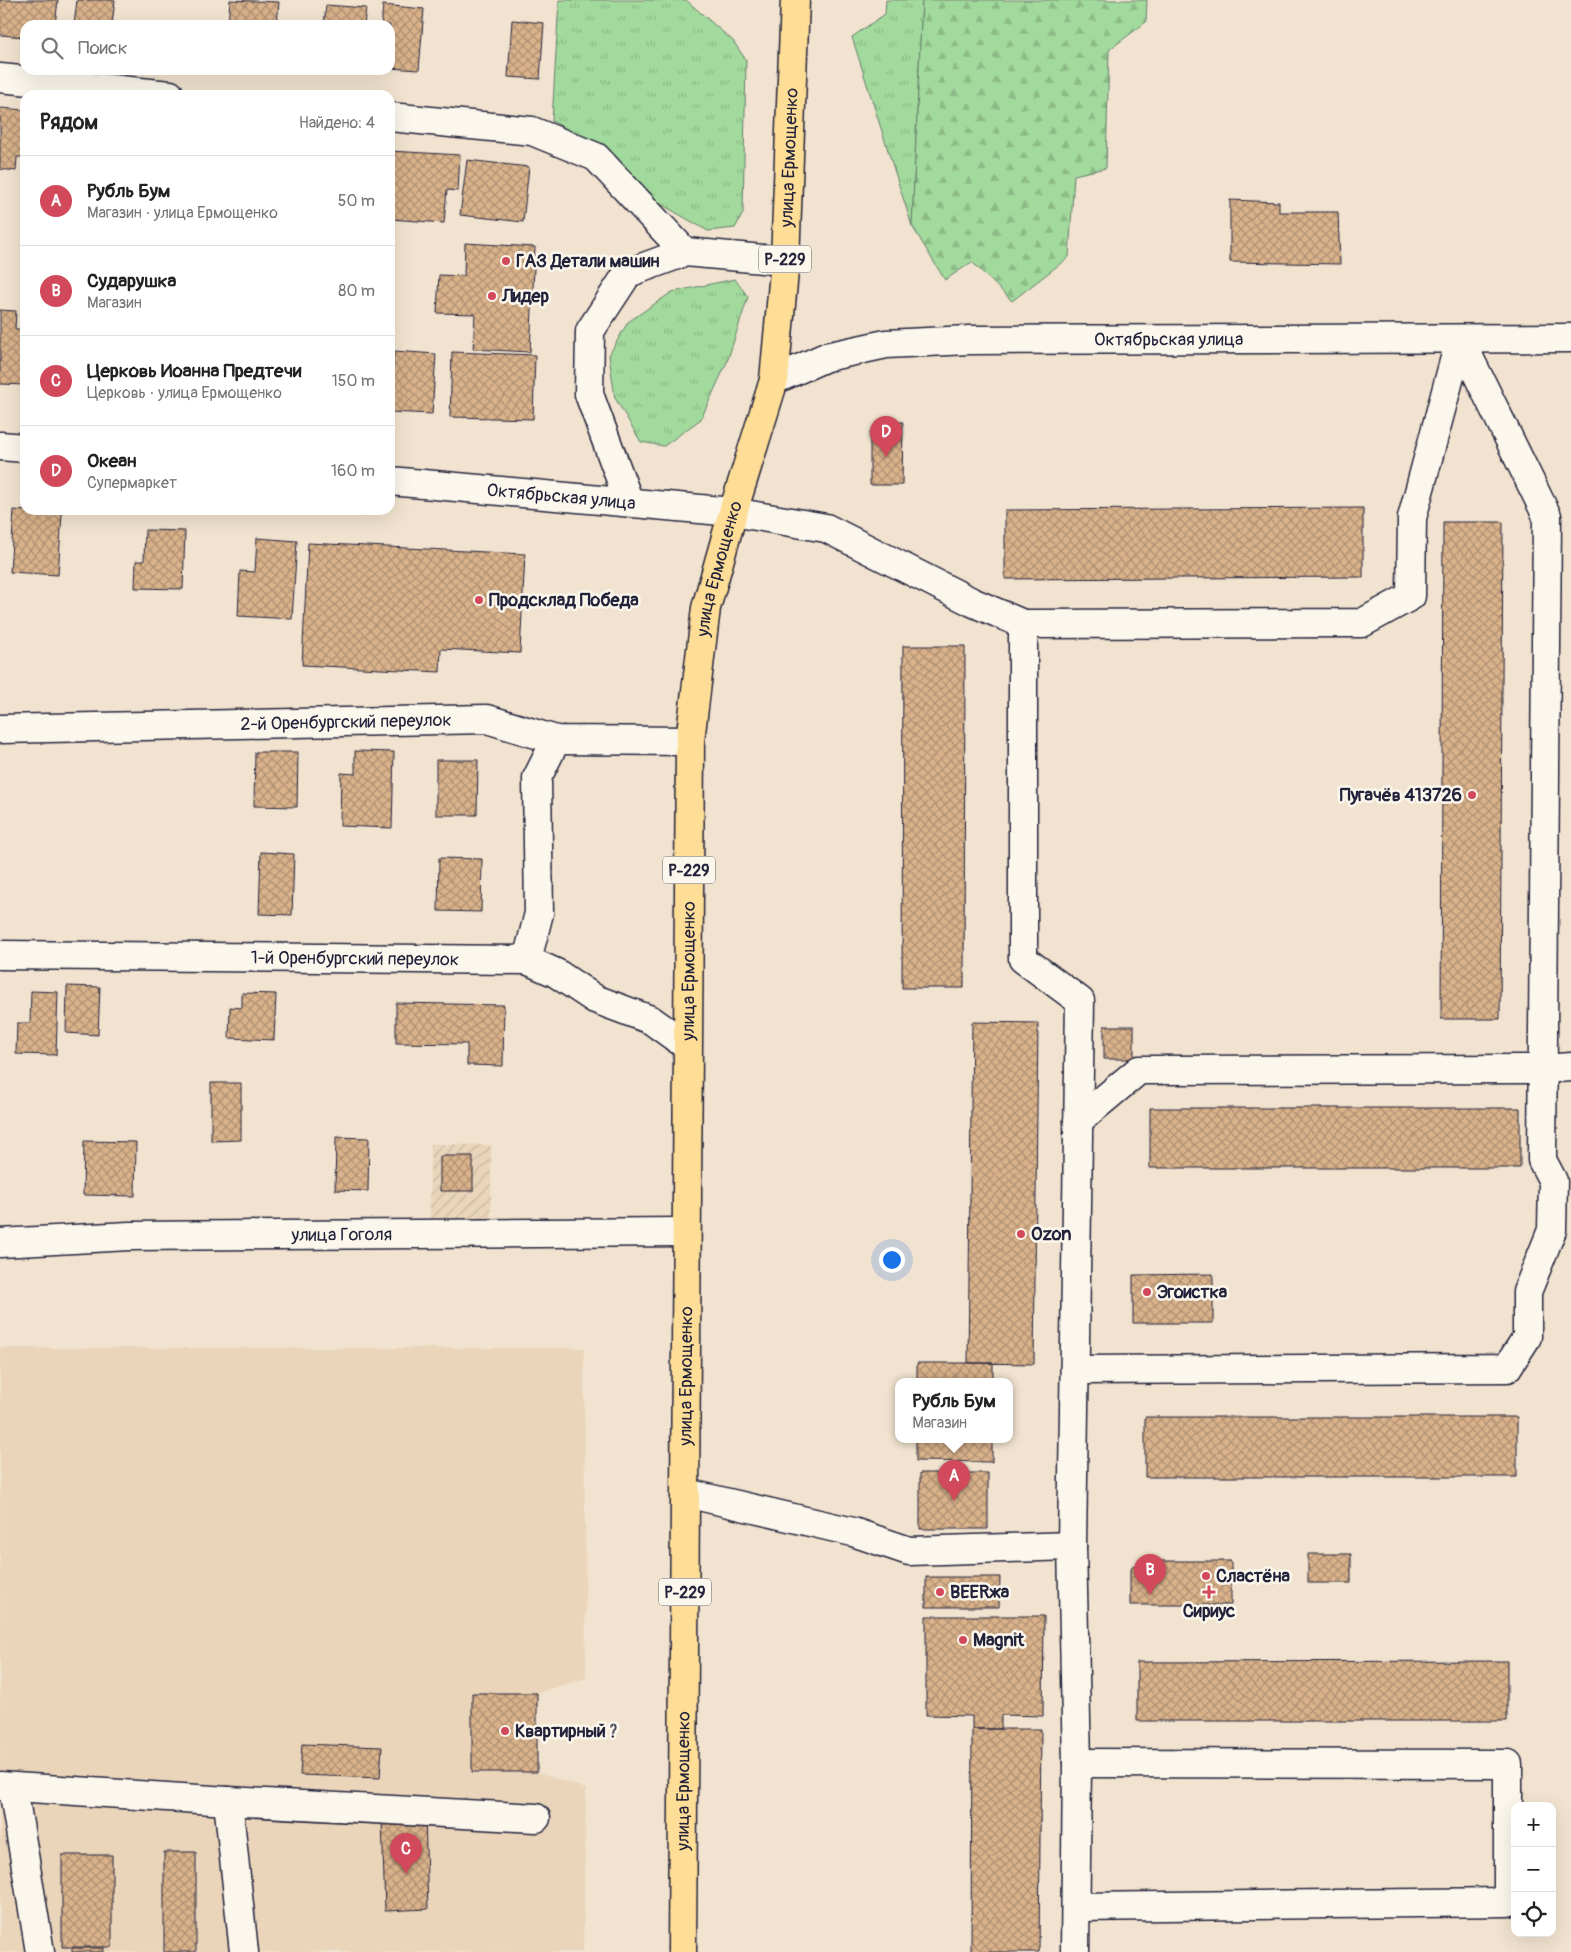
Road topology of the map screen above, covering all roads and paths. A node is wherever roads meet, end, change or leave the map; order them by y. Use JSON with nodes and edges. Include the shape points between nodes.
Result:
{"nodes":[{"id":1,"x":795,"y":0,"type":"edge"},
{"id":2,"x":0,"y":78,"type":"edge"},
{"id":3,"x":120,"y":90,"type":"edge"},
{"id":4,"x":395,"y":117,"type":"edge"},
{"id":5,"x":685,"y":252,"type":"junction"},
{"id":6,"x":784,"y":261,"type":"junction"},
{"id":7,"x":1571,"y":338,"type":"edge"},
{"id":8,"x":1460,"y":339,"type":"junction"},
{"id":9,"x":774,"y":380,"type":"junction"},
{"id":10,"x":0,"y":446,"type":"edge"},
{"id":11,"x":20,"y":448,"type":"edge"},
{"id":12,"x":395,"y":480,"type":"edge"},
{"id":13,"x":629,"y":502,"type":"junction"},
{"id":14,"x":733,"y":512,"type":"junction"},
{"id":15,"x":1023,"y":624,"type":"junction"},
{"id":16,"x":0,"y":729,"type":"edge"},
{"id":17,"x":556,"y":740,"type":"junction"},
{"id":18,"x":690,"y":740,"type":"junction"},
{"id":19,"x":0,"y":955,"type":"edge"},
{"id":20,"x":527,"y":960,"type":"junction"},
{"id":21,"x":688,"y":1046,"type":"junction"},
{"id":22,"x":1571,"y":1067,"type":"edge"},
{"id":23,"x":1542,"y":1069,"type":"junction"},
{"id":24,"x":1078,"y":1122,"type":"junction"},
{"id":25,"x":685,"y":1232,"type":"junction"},
{"id":26,"x":0,"y":1243,"type":"edge"},
{"id":27,"x":1076,"y":1370,"type":"junction"},
{"id":28,"x":686,"y":1493,"type":"junction"},
{"id":29,"x":1072,"y":1546,"type":"junction"},
{"id":30,"x":1077,"y":1763,"type":"junction"},
{"id":31,"x":6,"y":1787,"type":"edge"},
{"id":32,"x":228,"y":1801,"type":"junction"},
{"id":33,"x":536,"y":1818,"type":"dead end"},
{"id":34,"x":1076,"y":1907,"type":"junction"},
{"id":35,"x":40,"y":1952,"type":"edge"},
{"id":36,"x":244,"y":1952,"type":"edge"},
{"id":37,"x":682,"y":1952,"type":"edge"},
{"id":38,"x":1075,"y":1952,"type":"edge"}],
"edges":[{"from":1,"to":6,"type":"highway","name":"улица Ермощенко","number":"Р-229"},
{"from":2,"to":3,"type":"street"},
{"from":4,"to":5,"type":"street","via":[[532,131],[596,157]]},
{"from":5,"to":6,"type":"street"},
{"from":5,"to":13,"type":"street","via":[[628,273],[590,331],[589,394]]},
{"from":6,"to":9,"type":"highway","name":"улица Ермощенко","number":"Р-229"},
{"from":7,"to":8,"type":"street","name":"Октябрьская улица"},
{"from":8,"to":9,"type":"street","name":"Октябрьская улица","via":[[970,340],[886,344],[826,357]]},
{"from":8,"to":15,"type":"street","via":[[1412,518],[1411,596],[1362,623]]},
{"from":8,"to":23,"type":"street","via":[[1546,516]]},
{"from":9,"to":14,"type":"highway","name":"улица Ермощенко","number":"Р-229"},
{"from":10,"to":11,"type":"street"},
{"from":12,"to":13,"type":"street","name":"Октябрьская улица"},
{"from":13,"to":14,"type":"street","name":"Октябрьская улица"},
{"from":14,"to":15,"type":"street","name":"Октябрьская улица","via":[[826,528],[972,602]]},
{"from":14,"to":18,"type":"highway","name":"улица Ермощенко","number":"Р-229","via":[[706,608]]},
{"from":15,"to":24,"type":"street","via":[[1022,959],[1080,1001]]},
{"from":16,"to":17,"type":"street","name":"2-й Оренбургский переулок","via":[[487,719]]},
{"from":17,"to":18,"type":"street","name":"2-й Оренбургский переулок"},
{"from":17,"to":20,"type":"street","via":[[537,778],[539,913]]},
{"from":18,"to":21,"type":"highway","name":"улица Ермощенко","number":"Р-229"},
{"from":19,"to":20,"type":"street","name":"1-й Оренбургский переулок"},
{"from":20,"to":21,"type":"street","name":"1-й Оренбургский переулок","via":[[556,973],[595,999],[651,1020]]},
{"from":21,"to":25,"type":"highway","name":"улица Ермощенко","number":"Р-229"},
{"from":22,"to":23,"type":"street"},
{"from":23,"to":24,"type":"street","via":[[1139,1070]]},
{"from":23,"to":27,"type":"street","via":[[1542,1160],[1553,1181],[1552,1230],[1527,1292],[1527,1337],[1507,1368]]},
{"from":24,"to":27,"type":"street"},
{"from":25,"to":26,"type":"street","name":"улица Гоголя","via":[[129,1236]]},
{"from":25,"to":28,"type":"highway","name":"улица Ермощенко","number":"Р-229"},
{"from":27,"to":29,"type":"street"},
{"from":28,"to":29,"type":"street","via":[[853,1532],[909,1551]]},
{"from":28,"to":37,"type":"highway","name":"улица Ермощенко","number":"Р-229"},
{"from":29,"to":30,"type":"street"},
{"from":30,"to":34,"type":"street"},
{"from":30,"to":34,"type":"street","via":[[1508,1764],[1508,1902]]},
{"from":31,"to":32,"type":"street"},
{"from":31,"to":35,"type":"street"},
{"from":32,"to":33,"type":"street"},
{"from":32,"to":36,"type":"street"},
{"from":34,"to":38,"type":"street"}]}
